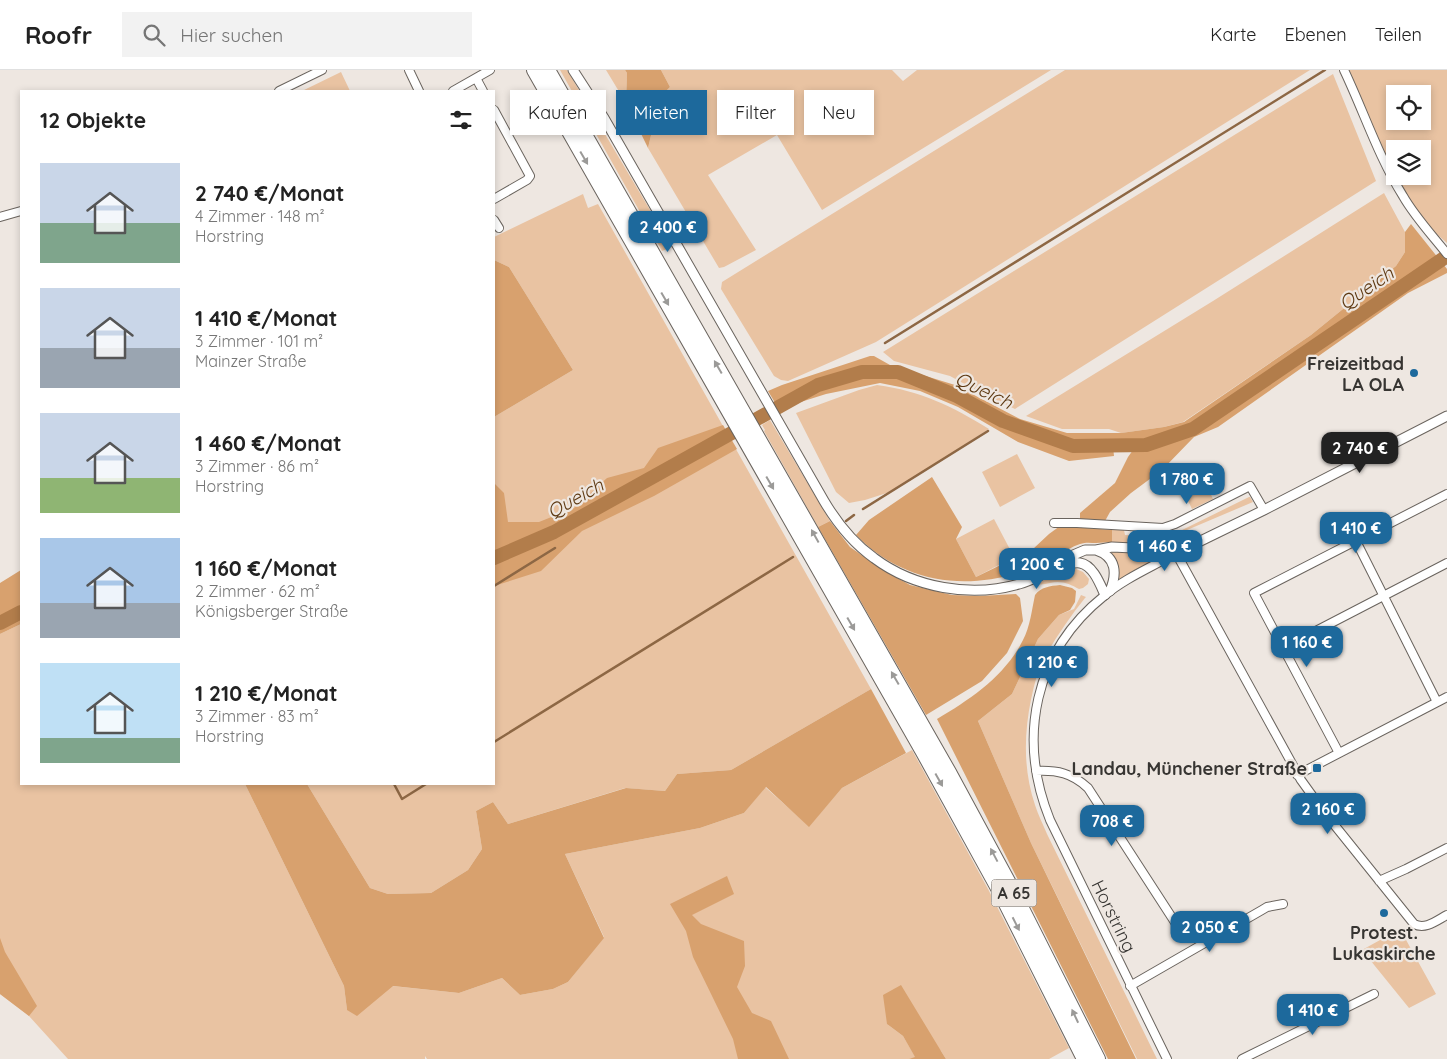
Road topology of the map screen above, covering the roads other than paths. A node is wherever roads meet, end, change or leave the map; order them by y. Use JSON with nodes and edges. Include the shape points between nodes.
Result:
{"nodes":[{"id":1,"x":322,"y":70,"type":"edge"},
{"id":2,"x":409,"y":70,"type":"edge"},
{"id":3,"x":490,"y":70,"type":"edge"},
{"id":4,"x":534,"y":70,"type":"edge"},
{"id":5,"x":548,"y":70,"type":"edge"},
{"id":6,"x":573,"y":70,"type":"edge"},
{"id":7,"x":1344,"y":70,"type":"edge"},
{"id":8,"x":476,"y":78,"type":"junction"},
{"id":9,"x":281,"y":90,"type":"edge"},
{"id":10,"x":419,"y":90,"type":"edge"},
{"id":11,"x":455,"y":90,"type":"edge"},
{"id":12,"x":482,"y":90,"type":"edge"},
{"id":13,"x":495,"y":112,"type":"edge"},
{"id":14,"x":495,"y":198,"type":"edge"},
{"id":15,"x":20,"y":210,"type":"edge"},
{"id":16,"x":0,"y":217,"type":"edge"},
{"id":17,"x":495,"y":222,"type":"edge"},
{"id":18,"x":499,"y":228,"type":"dead end"},
{"id":19,"x":1447,"y":254,"type":"edge"},
{"id":20,"x":737,"y":412,"type":"junction"},
{"id":21,"x":1447,"y":416,"type":"edge"},
{"id":22,"x":751,"y":438,"type":"junction"},
{"id":23,"x":1447,"y":494,"type":"edge"},
{"id":24,"x":1264,"y":510,"type":"junction"},
{"id":25,"x":1054,"y":523,"type":"dead end"},
{"id":26,"x":1356,"y":541,"type":"junction"},
{"id":27,"x":1096,"y":550,"type":"junction"},
{"id":28,"x":1176,"y":553,"type":"junction"},
{"id":29,"x":1447,"y":563,"type":"edge"},
{"id":30,"x":1050,"y":572,"type":"junction"},
{"id":31,"x":1108,"y":593,"type":"junction"},
{"id":32,"x":1383,"y":596,"type":"junction"},
{"id":33,"x":1283,"y":648,"type":"junction"},
{"id":34,"x":1447,"y":697,"type":"edge"},
{"id":35,"x":1437,"y":702,"type":"junction"},
{"id":36,"x":1339,"y":753,"type":"junction"},
{"id":37,"x":1036,"y":771,"type":"junction"},
{"id":38,"x":1297,"y":775,"type":"junction"},
{"id":39,"x":1447,"y":848,"type":"edge"},
{"id":40,"x":1379,"y":881,"type":"junction"},
{"id":41,"x":1283,"y":904,"type":"dead end"},
{"id":42,"x":1447,"y":915,"type":"edge"},
{"id":43,"x":1180,"y":930,"type":"dead end"},
{"id":44,"x":1130,"y":986,"type":"junction"},
{"id":45,"x":1374,"y":994,"type":"dead end"},
{"id":46,"x":1084,"y":1059,"type":"edge"},
{"id":47,"x":1098,"y":1059,"type":"edge"},
{"id":48,"x":1167,"y":1059,"type":"edge"},
{"id":49,"x":1242,"y":1059,"type":"edge"}],
"edges":[{"from":1,"to":9,"type":"street"},
{"from":2,"to":10,"type":"street"},
{"from":3,"to":8,"type":"street"},
{"from":4,"to":20,"type":"highway","number":"A 65","one_way":true},
{"from":20,"to":5,"type":"highway","number":"A 65","one_way":true},
{"from":6,"to":30,"type":"street","via":[[611,130],[829,509],[852,538],[873,557],[900,573],[925,583],[956,589],[994,589],[1026,582]]},
{"from":7,"to":19,"type":"street","via":[[1394,182]]},
{"from":8,"to":11,"type":"street"},
{"from":8,"to":12,"type":"street"},
{"from":13,"to":14,"type":"street","via":[[530,176]]},
{"from":15,"to":16,"type":"street"},
{"from":17,"to":18,"type":"street"},
{"from":20,"to":22,"type":"highway","number":"A 65"},
{"from":21,"to":24,"type":"street","name":"Horstring"},
{"from":22,"to":46,"type":"highway","number":"A 65","one_way":true,"via":[[980,854]]},
{"from":47,"to":22,"type":"highway","number":"A 65","one_way":true,"via":[[980,828]]},
{"from":23,"to":26,"type":"street"},
{"from":24,"to":25,"type":"street","via":[[1250,486],[1163,528]]},
{"from":24,"to":28,"type":"street","name":"Horstring"},
{"from":26,"to":32,"type":"street"},
{"from":26,"to":33,"type":"street","via":[[1254,593]]},
{"from":27,"to":28,"type":"street","via":[[1120,548]]},
{"from":27,"to":30,"type":"street","via":[[1071,555]]},
{"from":27,"to":31,"type":"street","via":[[1108,557],[1114,569],[1115,578]]},
{"from":28,"to":31,"type":"street","name":"Horstring"},
{"from":28,"to":38,"type":"street"},
{"from":29,"to":32,"type":"street"},
{"from":30,"to":31,"type":"street","via":[[1073,563],[1084,565]]},
{"from":31,"to":37,"type":"street","name":"Horstring","via":[[1086,611],[1069,632],[1045,674],[1034,714]]},
{"from":32,"to":33,"type":"street"},
{"from":32,"to":35,"type":"street"},
{"from":33,"to":36,"type":"street"},
{"from":34,"to":35,"type":"street"},
{"from":35,"to":36,"type":"street"},
{"from":36,"to":38,"type":"street"},
{"from":37,"to":43,"type":"street","via":[[1078,778],[1088,788]]},
{"from":37,"to":44,"type":"street","name":"Horstring","via":[[1055,833]]},
{"from":38,"to":40,"type":"street"},
{"from":39,"to":40,"type":"street"},
{"from":40,"to":42,"type":"street","via":[[1418,926],[1426,926]]},
{"from":41,"to":44,"type":"street","via":[[1262,910]]},
{"from":44,"to":48,"type":"street","name":"Horstring"},
{"from":45,"to":49,"type":"street"}]}
